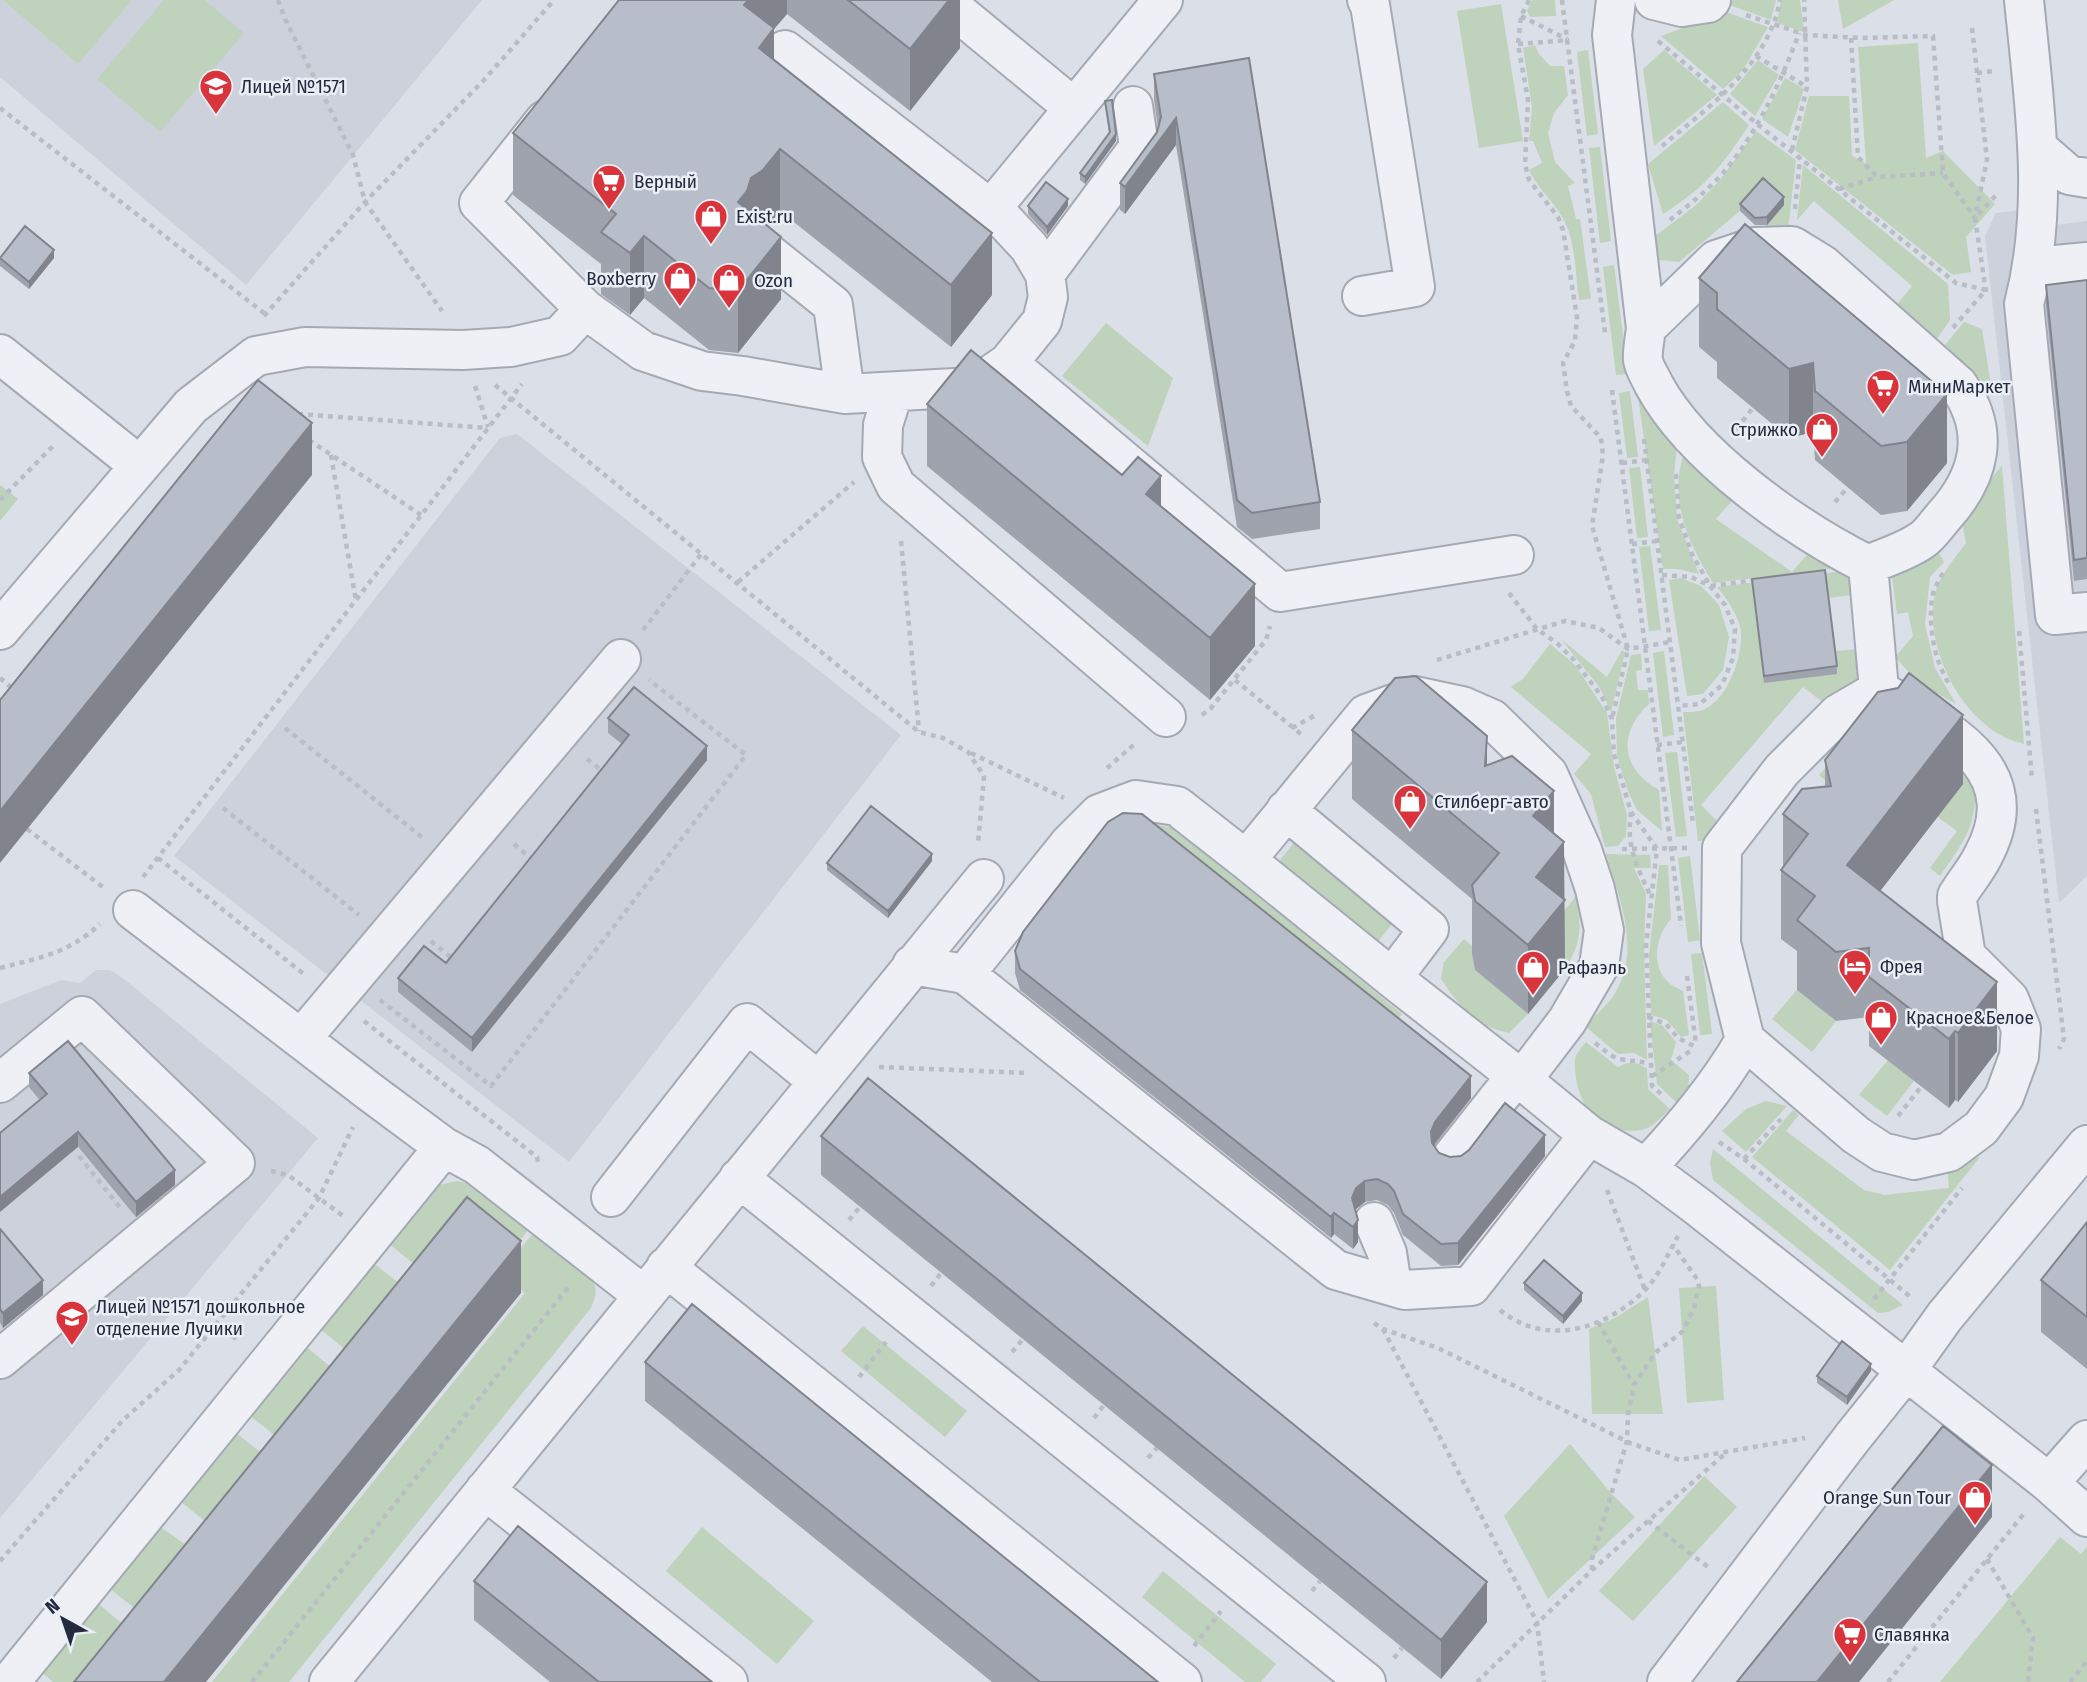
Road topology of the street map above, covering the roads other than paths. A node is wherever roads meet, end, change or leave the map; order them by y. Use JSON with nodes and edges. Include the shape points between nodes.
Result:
{"nodes":[{"id":1,"x":943,"y":0,"type":"edge"},
{"id":2,"x":1163,"y":0,"type":"edge"},
{"id":3,"x":1367,"y":0,"type":"edge"},
{"id":4,"x":1654,"y":0,"type":"edge"},
{"id":5,"x":2024,"y":0,"type":"edge"},
{"id":6,"x":1710,"y":1,"type":"edge"},
{"id":7,"x":1615,"y":2,"type":"edge"},
{"id":8,"x":785,"y":50,"type":"dead end"},
{"id":9,"x":566,"y":93,"type":"edge"},
{"id":10,"x":1133,"y":106,"type":"dead end"},
{"id":11,"x":1074,"y":108,"type":"junction"},
{"id":12,"x":2039,"y":149,"type":"junction"},
{"id":13,"x":2087,"y":178,"type":"edge"},
{"id":14,"x":991,"y":209,"type":"junction"},
{"id":15,"x":768,"y":253,"type":"edge"},
{"id":16,"x":2087,"y":262,"type":"edge"},
{"id":17,"x":2034,"y":267,"type":"junction"},
{"id":18,"x":1045,"y":274,"type":"junction"},
{"id":19,"x":1362,"y":296,"type":"dead end"},
{"id":20,"x":585,"y":309,"type":"junction"},
{"id":21,"x":1646,"y":328,"type":"junction"},
{"id":22,"x":0,"y":354,"type":"edge"},
{"id":23,"x":1008,"y":363,"type":"junction"},
{"id":24,"x":893,"y":393,"type":"junction"},
{"id":25,"x":845,"y":394,"type":"junction"},
{"id":26,"x":140,"y":466,"type":"junction"},
{"id":27,"x":1514,"y":555,"type":"dead end"},
{"id":28,"x":1868,"y":565,"type":"junction"},
{"id":29,"x":2087,"y":612,"type":"edge"},
{"id":30,"x":0,"y":630,"type":"edge"},
{"id":31,"x":621,"y":659,"type":"road end"},
{"id":32,"x":1879,"y":690,"type":"junction"},
{"id":33,"x":1166,"y":717,"type":"road end"},
{"id":34,"x":1286,"y":810,"type":"junction"},
{"id":35,"x":1246,"y":860,"type":"junction"},
{"id":36,"x":984,"y":879,"type":"road end"},
{"id":37,"x":116,"y":909,"type":"road end"},
{"id":38,"x":912,"y":965,"type":"junction"},
{"id":39,"x":965,"y":974,"type":"junction"},
{"id":40,"x":1392,"y":978,"type":"junction"},
{"id":41,"x":301,"y":1039,"type":"junction"},
{"id":42,"x":1745,"y":1040,"type":"junction"},
{"id":43,"x":825,"y":1072,"type":"junction"},
{"id":44,"x":1519,"y":1078,"type":"junction"},
{"id":45,"x":0,"y":1083,"type":"edge"},
{"id":46,"x":1585,"y":1140,"type":"junction"},
{"id":47,"x":2087,"y":1146,"type":"edge"},
{"id":48,"x":444,"y":1147,"type":"junction"},
{"id":49,"x":1452,"y":1157,"type":"edge"},
{"id":50,"x":1646,"y":1168,"type":"junction"},
{"id":51,"x":739,"y":1178,"type":"junction"},
{"id":52,"x":611,"y":1197,"type":"dead end"},
{"id":53,"x":1374,"y":1222,"type":"dead end"},
{"id":54,"x":655,"y":1281,"type":"junction"},
{"id":55,"x":1392,"y":1286,"type":"junction"},
{"id":56,"x":0,"y":1359,"type":"edge"},
{"id":57,"x":1905,"y":1372,"type":"junction"},
{"id":58,"x":2087,"y":1440,"type":"edge"},
{"id":59,"x":2049,"y":1483,"type":"junction"},
{"id":60,"x":485,"y":1490,"type":"junction"},
{"id":61,"x":2087,"y":1517,"type":"edge"},
{"id":62,"x":1177,"y":1678,"type":"edge"},
{"id":63,"x":10,"y":1682,"type":"edge"},
{"id":64,"x":328,"y":1682,"type":"edge"},
{"id":65,"x":728,"y":1682,"type":"edge"},
{"id":66,"x":1366,"y":1682,"type":"edge"},
{"id":67,"x":1667,"y":1682,"type":"edge"}],
"edges":[{"from":1,"to":11,"type":"lane"},
{"from":2,"to":11,"type":"lane"},
{"from":3,"to":19,"type":"lane","via":[[1415,287]]},
{"from":4,"to":6,"type":"lane","via":[[1682,6]]},
{"from":5,"to":12,"type":"lane"},
{"from":7,"to":21,"type":"lane","via":[[1612,35]]},
{"from":8,"to":14,"type":"lane"},
{"from":9,"to":20,"type":"lane","via":[[479,203]]},
{"from":10,"to":18,"type":"lane","via":[[1139,147]]},
{"from":11,"to":14,"type":"lane"},
{"from":12,"to":13,"type":"lane","via":[[2069,176]]},
{"from":12,"to":17,"type":"lane"},
{"from":14,"to":18,"type":"lane","via":[[1029,247]]},
{"from":15,"to":25,"type":"lane","via":[[833,305]]},
{"from":16,"to":17,"type":"lane"},
{"from":17,"to":29,"type":"lane","via":[[2024,304],[2055,615]]},
{"from":18,"to":23,"type":"lane","via":[[1048,297],[1042,321]]},
{"from":20,"to":25,"type":"lane","via":[[643,351],[702,371]]},
{"from":20,"to":26,"type":"lane","via":[[560,336],[465,356],[305,347],[256,356],[191,406]]},
{"from":21,"to":28,"type":"lane","via":[[1643,360],[1662,400],[1689,436],[1759,496],[1829,546]]},
{"from":21,"to":28,"type":"lane","via":[[1716,260],[1755,247],[1792,246],[1823,265],[1958,385],[1978,427],[1975,469],[1960,498],[1923,540]]},
{"from":22,"to":26,"type":"lane"},
{"from":23,"to":24,"type":"lane","via":[[973,387]]},
{"from":23,"to":27,"type":"lane","via":[[1280,592]]},
{"from":24,"to":25,"type":"lane"},
{"from":24,"to":33,"type":"lane","via":[[883,425],[889,472]]},
{"from":26,"to":30,"type":"lane"},
{"from":28,"to":32,"type":"lane"},
{"from":31,"to":41,"type":"lane"},
{"from":32,"to":42,"type":"lane","via":[[1838,714],[1709,848],[1721,943]]},
{"from":32,"to":42,"type":"lane","via":[[1961,742],[1990,775],[1996,802],[1994,826],[1984,855],[1957,896],[1966,956],[2009,999],[2021,1028],[2019,1056],[2004,1097],[1981,1128],[1949,1152],[1914,1160],[1882,1152],[1856,1135]]},
{"from":34,"to":35,"type":"lane"},
{"from":34,"to":40,"type":"lane","via":[[1429,929]]},
{"from":34,"to":44,"type":"lane","via":[[1366,714],[1415,696],[1462,706],[1492,719],[1548,774],[1582,850],[1604,930],[1599,967],[1567,1021]]},
{"from":35,"to":39,"type":"lane","via":[[1177,806],[1136,800],[1099,814],[1069,844]]},
{"from":35,"to":40,"type":"lane"},
{"from":36,"to":38,"type":"lane"},
{"from":37,"to":41,"type":"lane"},
{"from":38,"to":39,"type":"lane"},
{"from":38,"to":43,"type":"lane"},
{"from":39,"to":55,"type":"lane","via":[[1336,1270]]},
{"from":40,"to":44,"type":"lane"},
{"from":41,"to":48,"type":"lane"},
{"from":42,"to":50,"type":"lane","via":[[1689,1122]]},
{"from":43,"to":51,"type":"lane"},
{"from":43,"to":52,"type":"lane","via":[[747,1023]]},
{"from":44,"to":46,"type":"lane"},
{"from":44,"to":49,"type":"lane"},
{"from":45,"to":56,"type":"lane","via":[[82,1016],[235,1163]]},
{"from":46,"to":50,"type":"lane"},
{"from":46,"to":55,"type":"lane","via":[[1471,1286],[1405,1290]]},
{"from":47,"to":57,"type":"lane","via":[[1945,1316]]},
{"from":48,"to":54,"type":"lane","via":[[477,1165],[593,1256]]},
{"from":48,"to":63,"type":"lane"},
{"from":50,"to":57,"type":"lane"},
{"from":51,"to":54,"type":"lane"},
{"from":51,"to":66,"type":"lane"},
{"from":53,"to":55,"type":"lane","via":[[1387,1253]]},
{"from":54,"to":60,"type":"lane"},
{"from":54,"to":62,"type":"lane","via":[[838,1405]]},
{"from":57,"to":59,"type":"lane"},
{"from":57,"to":67,"type":"lane"},
{"from":58,"to":59,"type":"lane"},
{"from":59,"to":61,"type":"lane"},
{"from":60,"to":64,"type":"lane"},
{"from":60,"to":65,"type":"lane"}]}
